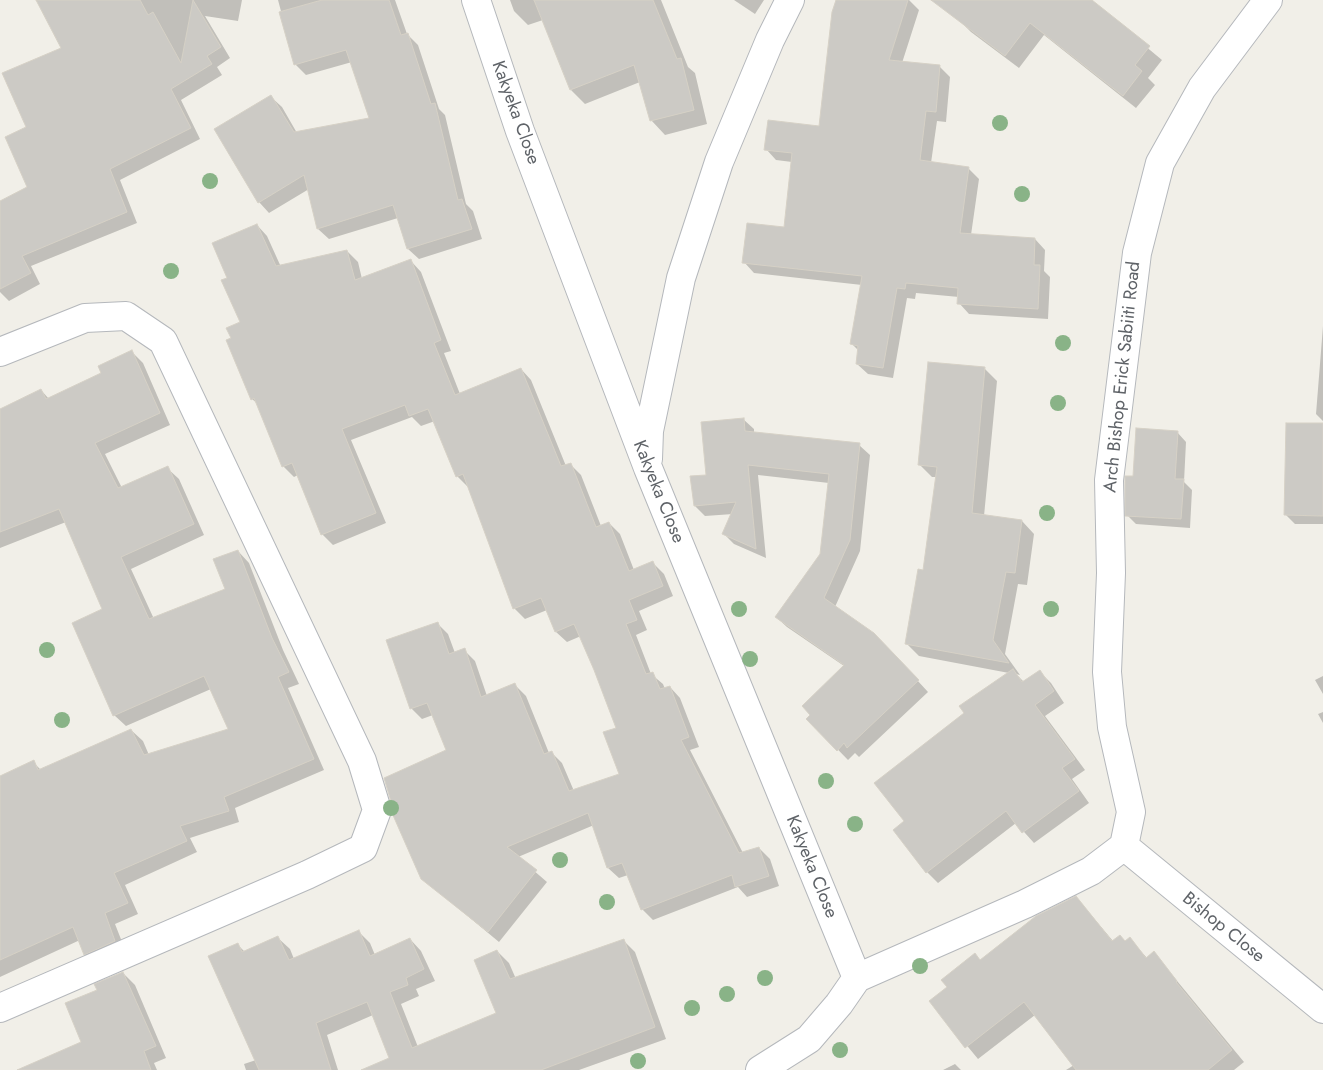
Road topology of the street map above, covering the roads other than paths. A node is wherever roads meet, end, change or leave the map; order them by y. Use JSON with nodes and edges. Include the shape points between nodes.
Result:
{"nodes":[{"id":1,"x":476,"y":0,"type":"edge"},
{"id":2,"x":790,"y":0,"type":"edge"},
{"id":3,"x":1268,"y":0,"type":"edge"},
{"id":4,"x":0,"y":352,"type":"edge"},
{"id":5,"x":648,"y":468,"type":"junction"},
{"id":6,"x":1124,"y":846,"type":"junction"},
{"id":7,"x":857,"y":978,"type":"junction"},
{"id":8,"x":0,"y":1008,"type":"edge"},
{"id":9,"x":1323,"y":1009,"type":"edge"},
{"id":10,"x":760,"y":1070,"type":"edge"}],
"edges":[{"from":1,"to":5,"type":"street","name":"Kakyeka Close","via":[[520,131]]},
{"from":2,"to":5,"type":"street","via":[[719,162],[681,278],[649,431]]},
{"from":3,"to":6,"type":"street","name":"Arch Bishop Erick Sabiiti Road","via":[[1202,88],[1160,163],[1137,253],[1109,480],[1111,573],[1107,672],[1112,728],[1131,812]]},
{"from":4,"to":8,"type":"street","via":[[85,318],[126,316],[162,341],[362,761],[377,810],[363,848]]},
{"from":5,"to":7,"type":"street","name":"Kakyeka Close"},
{"from":6,"to":7,"type":"street","via":[[1091,871],[1025,904]]},
{"from":6,"to":9,"type":"street","name":"Bishop Close"},
{"from":7,"to":10,"type":"street","via":[[809,1039]]}]}
